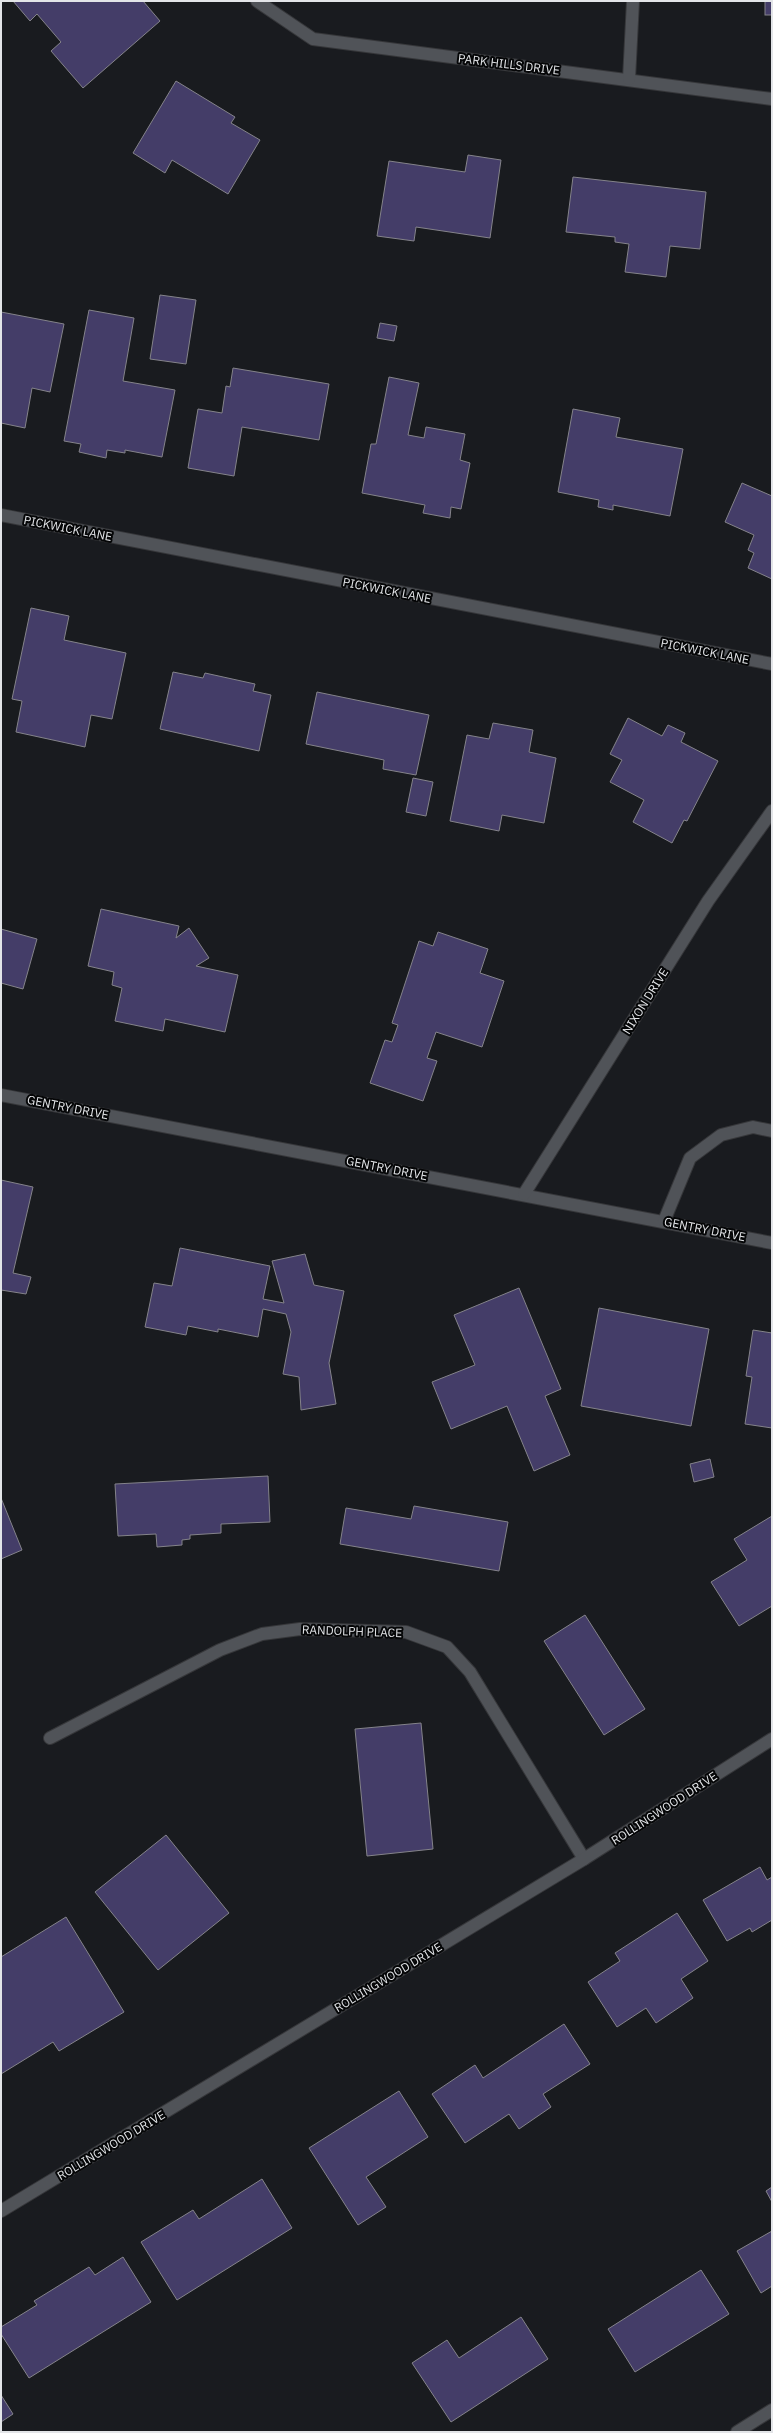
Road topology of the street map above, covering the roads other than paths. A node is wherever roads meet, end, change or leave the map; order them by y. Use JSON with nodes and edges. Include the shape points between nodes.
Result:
{"nodes":[{"id":1,"x":256,"y":1,"type":"edge"},
{"id":2,"x":633,"y":1,"type":"edge"},
{"id":3,"x":629,"y":79,"type":"junction"},
{"id":4,"x":772,"y":99,"type":"edge"},
{"id":5,"x":1,"y":516,"type":"edge"},
{"id":6,"x":772,"y":664,"type":"edge"},
{"id":7,"x":772,"y":811,"type":"edge"},
{"id":8,"x":1,"y":1095,"type":"edge"},
{"id":9,"x":772,"y":1131,"type":"edge"},
{"id":10,"x":524,"y":1194,"type":"junction"},
{"id":11,"x":664,"y":1221,"type":"junction"},
{"id":12,"x":772,"y":1243,"type":"edge"},
{"id":13,"x":50,"y":1738,"type":"dead end"},
{"id":14,"x":772,"y":1739,"type":"edge"},
{"id":15,"x":584,"y":1859,"type":"junction"},
{"id":16,"x":1,"y":2211,"type":"edge"},
{"id":17,"x":772,"y":2410,"type":"edge"},
{"id":18,"x":737,"y":2432,"type":"edge"}],
"edges":[{"from":1,"to":3,"type":"street","name":"PARK HILLS DRIVE","via":[[313,39]]},
{"from":2,"to":3,"type":"street"},
{"from":3,"to":4,"type":"street","name":"PARK HILLS DRIVE"},
{"from":5,"to":6,"type":"street","name":"PICKWICK LANE"},
{"from":7,"to":10,"type":"street","name":"NIXON DRIVE","via":[[708,901]]},
{"from":8,"to":10,"type":"street","name":"GENTRY DRIVE"},
{"from":9,"to":11,"type":"street","via":[[752,1127],[722,1135],[690,1158]]},
{"from":10,"to":11,"type":"street","name":"GENTRY DRIVE"},
{"from":11,"to":12,"type":"street","name":"GENTRY DRIVE"},
{"from":13,"to":15,"type":"street","name":"RANDOLPH PLACE","via":[[220,1650],[262,1634],[300,1629],[406,1632],[447,1648],[470,1672]]},
{"from":14,"to":15,"type":"street","name":"ROLLINGWOOD DRIVE"},
{"from":15,"to":16,"type":"street","name":"ROLLINGWOOD DRIVE"},
{"from":17,"to":18,"type":"street"}]}
